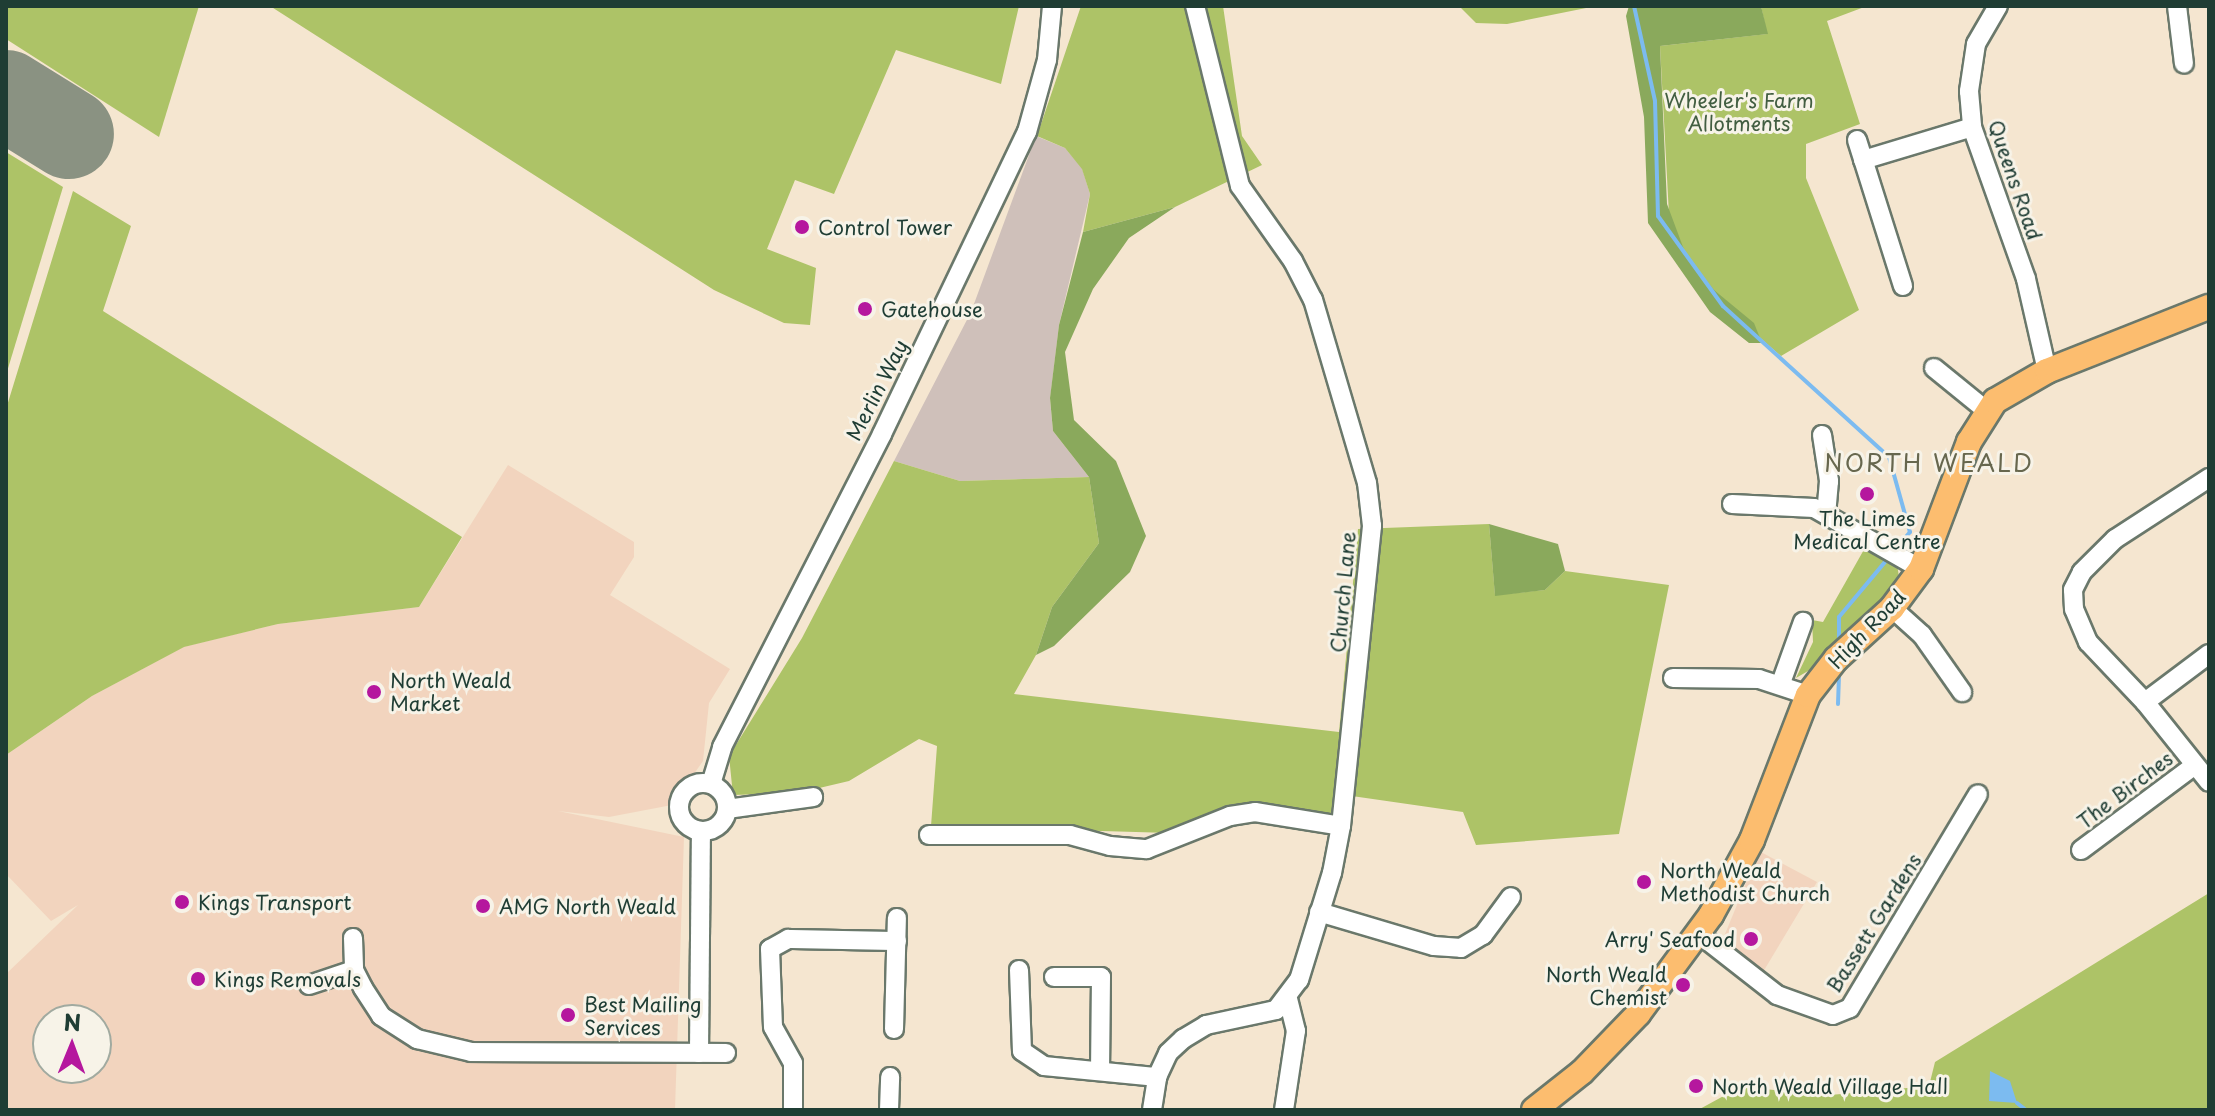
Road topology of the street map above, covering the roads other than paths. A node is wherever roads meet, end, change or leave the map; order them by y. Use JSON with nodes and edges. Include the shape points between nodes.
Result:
{"nodes":[{"id":1,"x":1052,"y":6,"type":"edge"},
{"id":2,"x":1195,"y":6,"type":"edge"},
{"id":3,"x":1998,"y":6,"type":"edge"},
{"id":4,"x":2177,"y":6,"type":"edge"},
{"id":5,"x":2184,"y":64,"type":"dead end"},
{"id":6,"x":1972,"y":127,"type":"junction"},
{"id":7,"x":1857,"y":140,"type":"dead end"},
{"id":8,"x":1863,"y":160,"type":"junction"},
{"id":9,"x":1903,"y":286,"type":"dead end"},
{"id":10,"x":2209,"y":307,"type":"edge"},
{"id":11,"x":1934,"y":368,"type":"dead end"},
{"id":12,"x":2047,"y":371,"type":"junction"},
{"id":13,"x":1987,"y":411,"type":"junction"},
{"id":14,"x":1822,"y":435,"type":"dead end"},
{"id":15,"x":2209,"y":478,"type":"edge"},
{"id":16,"x":1732,"y":504,"type":"dead end"},
{"id":17,"x":1826,"y":513,"type":"junction"},
{"id":18,"x":1921,"y":569,"type":"junction"},
{"id":19,"x":1892,"y":608,"type":"junction"},
{"id":20,"x":1803,"y":622,"type":"dead end"},
{"id":21,"x":2209,"y":654,"type":"edge"},
{"id":22,"x":1673,"y":678,"type":"dead end"},
{"id":23,"x":1781,"y":683,"type":"junction"},
{"id":24,"x":1962,"y":692,"type":"dead end"},
{"id":25,"x":1808,"y":695,"type":"junction"},
{"id":26,"x":2145,"y":702,"type":"junction"},
{"id":27,"x":2195,"y":765,"type":"junction"},
{"id":28,"x":2209,"y":782,"type":"edge"},
{"id":29,"x":711,"y":784,"type":"junction"},
{"id":30,"x":1978,"y":794,"type":"dead end"},
{"id":31,"x":813,"y":797,"type":"dead end"},
{"id":32,"x":727,"y":809,"type":"junction"},
{"id":33,"x":1341,"y":826,"type":"junction"},
{"id":34,"x":701,"y":831,"type":"junction"},
{"id":35,"x":929,"y":835,"type":"dead end"},
{"id":36,"x":2081,"y":850,"type":"dead end"},
{"id":37,"x":1511,"y":897,"type":"dead end"},
{"id":38,"x":1319,"y":912,"type":"junction"},
{"id":39,"x":897,"y":918,"type":"dead end"},
{"id":40,"x":1699,"y":934,"type":"junction"},
{"id":41,"x":353,"y":938,"type":"dead end"},
{"id":42,"x":897,"y":941,"type":"junction"},
{"id":43,"x":354,"y":970,"type":"junction"},
{"id":44,"x":1019,"y":970,"type":"dead end"},
{"id":45,"x":1054,"y":977,"type":"dead end"},
{"id":46,"x":309,"y":985,"type":"dead end"},
{"id":47,"x":1288,"y":1000,"type":"junction"},
{"id":48,"x":894,"y":1029,"type":"dead end"},
{"id":49,"x":699,"y":1053,"type":"junction"},
{"id":50,"x":726,"y":1053,"type":"dead end"},
{"id":51,"x":1100,"y":1069,"type":"junction"},
{"id":52,"x":890,"y":1077,"type":"dead end"},
{"id":53,"x":1157,"y":1077,"type":"junction"},
{"id":54,"x":793,"y":1110,"type":"edge"},
{"id":55,"x":889,"y":1110,"type":"edge"},
{"id":56,"x":1152,"y":1110,"type":"edge"},
{"id":57,"x":1284,"y":1110,"type":"edge"},
{"id":58,"x":1534,"y":1110,"type":"edge"}],
"edges":[{"from":1,"to":29,"type":"street","name":"Merlin Way","via":[[1047,60],[1027,132],[882,434],[722,747]]},
{"from":2,"to":33,"type":"street","name":"Church Lane","via":[[1240,186],[1293,261],[1313,300],[1367,483],[1370,568]]},
{"from":3,"to":6,"type":"street","name":"Queens Road","via":[[1976,44],[1969,91]]},
{"from":4,"to":5,"type":"street"},
{"from":6,"to":8,"type":"street"},
{"from":6,"to":12,"type":"street","name":"Queens Road","via":[[2026,279]]},
{"from":7,"to":8,"type":"street"},
{"from":8,"to":9,"type":"street"},
{"from":10,"to":12,"type":"main road","name":"High Road"},
{"from":11,"to":13,"type":"street"},
{"from":12,"to":13,"type":"main road","name":"High Road","via":[[2010,389]]},
{"from":13,"to":18,"type":"main road","name":"High Road","via":[[1969,442]]},
{"from":14,"to":17,"type":"street","via":[[1829,481]]},
{"from":15,"to":26,"type":"street","via":[[2115,539],[2082,572],[2073,590],[2074,609],[2088,642]]},
{"from":16,"to":17,"type":"street"},
{"from":17,"to":18,"type":"street"},
{"from":18,"to":19,"type":"main road","name":"High Road"},
{"from":19,"to":24,"type":"street","via":[[1922,635]]},
{"from":19,"to":25,"type":"main road","name":"High Road","via":[[1836,659]]},
{"from":20,"to":23,"type":"street"},
{"from":21,"to":26,"type":"street"},
{"from":22,"to":23,"type":"street"},
{"from":23,"to":25,"type":"street"},
{"from":25,"to":40,"type":"main road","name":"High Road","via":[[1752,840]]},
{"from":26,"to":27,"type":"street"},
{"from":27,"to":28,"type":"street"},
{"from":27,"to":36,"type":"street","name":"The Birches"},
{"from":29,"to":32,"type":"street","via":[[725,797]]},
{"from":29,"to":34,"type":"street","via":[[689,787],[680,799],[683,820]]},
{"from":30,"to":40,"type":"street","name":"Bassett Gardens","via":[[1850,1008],[1833,1015],[1777,995]]},
{"from":31,"to":32,"type":"street"},
{"from":32,"to":34,"type":"street","via":[[721,823]]},
{"from":33,"to":35,"type":"street","via":[[1255,812],[1147,849],[1070,835]]},
{"from":33,"to":38,"type":"street","name":"Church Lane"},
{"from":34,"to":49,"type":"street"},
{"from":37,"to":38,"type":"street","via":[[1483,935],[1461,948],[1434,946]]},
{"from":38,"to":47,"type":"street","name":"Church Lane"},
{"from":39,"to":42,"type":"street"},
{"from":40,"to":58,"type":"main road","name":"High Road","via":[[1629,1024],[1582,1072]]},
{"from":41,"to":43,"type":"street"},
{"from":42,"to":48,"type":"street"},
{"from":42,"to":54,"type":"street","via":[[788,939],[770,949],[773,1027],[793,1063]]},
{"from":43,"to":46,"type":"street"},
{"from":43,"to":49,"type":"street","via":[[381,1016],[417,1039],[471,1052]]},
{"from":44,"to":51,"type":"street","via":[[1022,1051],[1044,1066]]},
{"from":45,"to":51,"type":"street","via":[[1101,977]]},
{"from":47,"to":53,"type":"street","via":[[1263,1017],[1206,1025],[1168,1053]]},
{"from":47,"to":57,"type":"street","via":[[1296,1031]]},
{"from":49,"to":50,"type":"street"},
{"from":51,"to":53,"type":"street"},
{"from":52,"to":55,"type":"street"},
{"from":53,"to":56,"type":"street"}]}
